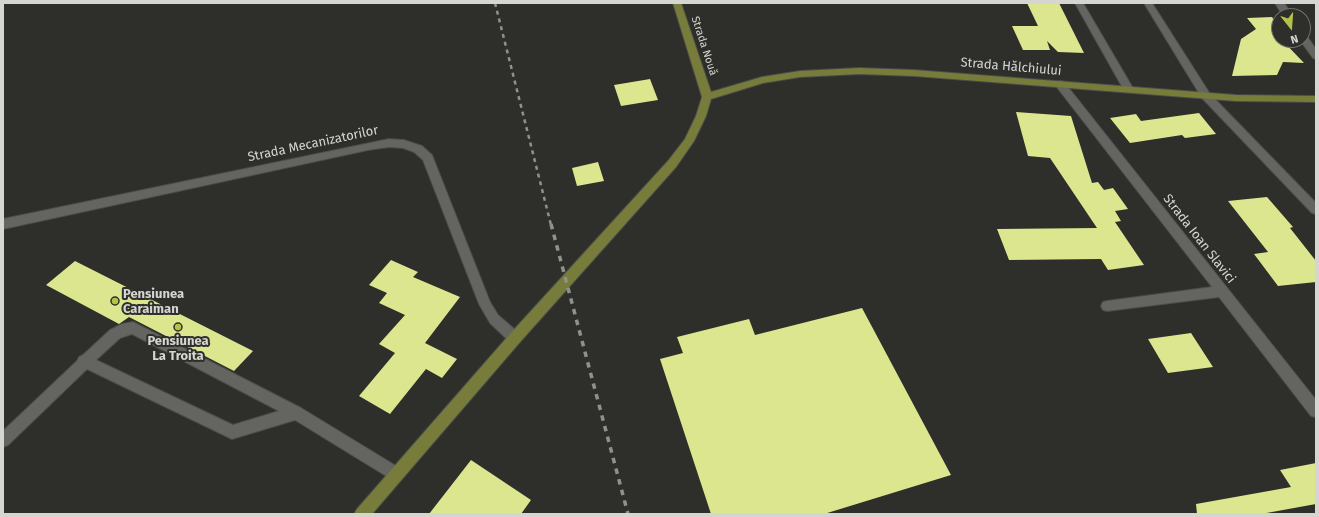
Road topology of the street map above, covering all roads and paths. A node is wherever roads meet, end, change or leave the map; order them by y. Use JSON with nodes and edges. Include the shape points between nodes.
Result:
{"nodes":[{"id":1,"x":677,"y":3,"type":"edge"},
{"id":2,"x":1079,"y":3,"type":"edge"},
{"id":3,"x":1148,"y":3,"type":"edge"},
{"id":4,"x":1060,"y":84,"type":"junction"},
{"id":5,"x":1129,"y":90,"type":"junction"},
{"id":6,"x":1206,"y":96,"type":"junction"},
{"id":7,"x":707,"y":97,"type":"junction"},
{"id":8,"x":1316,"y":99,"type":"edge"},
{"id":9,"x":1316,"y":210,"type":"edge"},
{"id":10,"x":3,"y":224,"type":"edge"},
{"id":11,"x":1222,"y":291,"type":"junction"},
{"id":12,"x":1107,"y":306,"type":"dead end"},
{"id":13,"x":515,"y":338,"type":"junction"},
{"id":14,"x":84,"y":361,"type":"junction"},
{"id":15,"x":1316,"y":411,"type":"edge"},
{"id":16,"x":296,"y":413,"type":"junction"},
{"id":17,"x":3,"y":440,"type":"edge"},
{"id":18,"x":396,"y":474,"type":"junction"},
{"id":19,"x":362,"y":514,"type":"edge"}],
"edges":[{"from":1,"to":7,"type":"main road","name":"Strada Nouă"},
{"from":2,"to":5,"type":"street"},
{"from":3,"to":6,"type":"street"},
{"from":4,"to":5,"type":"main road","name":"Strada Hălchiului"},
{"from":4,"to":7,"type":"main road","name":"Strada Hălchiului","via":[[914,72],[837,72],[762,80]]},
{"from":4,"to":11,"type":"street","name":"Strada Ioan Slavici"},
{"from":5,"to":6,"type":"main road","name":"Strada Hălchiului"},
{"from":6,"to":8,"type":"main road","name":"Strada Hălchiului"},
{"from":6,"to":9,"type":"street"},
{"from":7,"to":13,"type":"main road","via":[[689,141],[672,164]]},
{"from":10,"to":13,"type":"street","name":"Strada Mecanizatorilor","via":[[368,146],[404,144],[418,149],[428,158],[485,304],[494,319]]},
{"from":11,"to":12,"type":"street"},
{"from":11,"to":15,"type":"street","name":"Strada Ioan Slavici"},
{"from":13,"to":18,"type":"main road"},
{"from":14,"to":16,"type":"street","via":[[232,432]]},
{"from":14,"to":16,"type":"street","via":[[115,334],[133,328]]},
{"from":14,"to":17,"type":"street"},
{"from":16,"to":18,"type":"street"},
{"from":18,"to":19,"type":"main road"}]}
